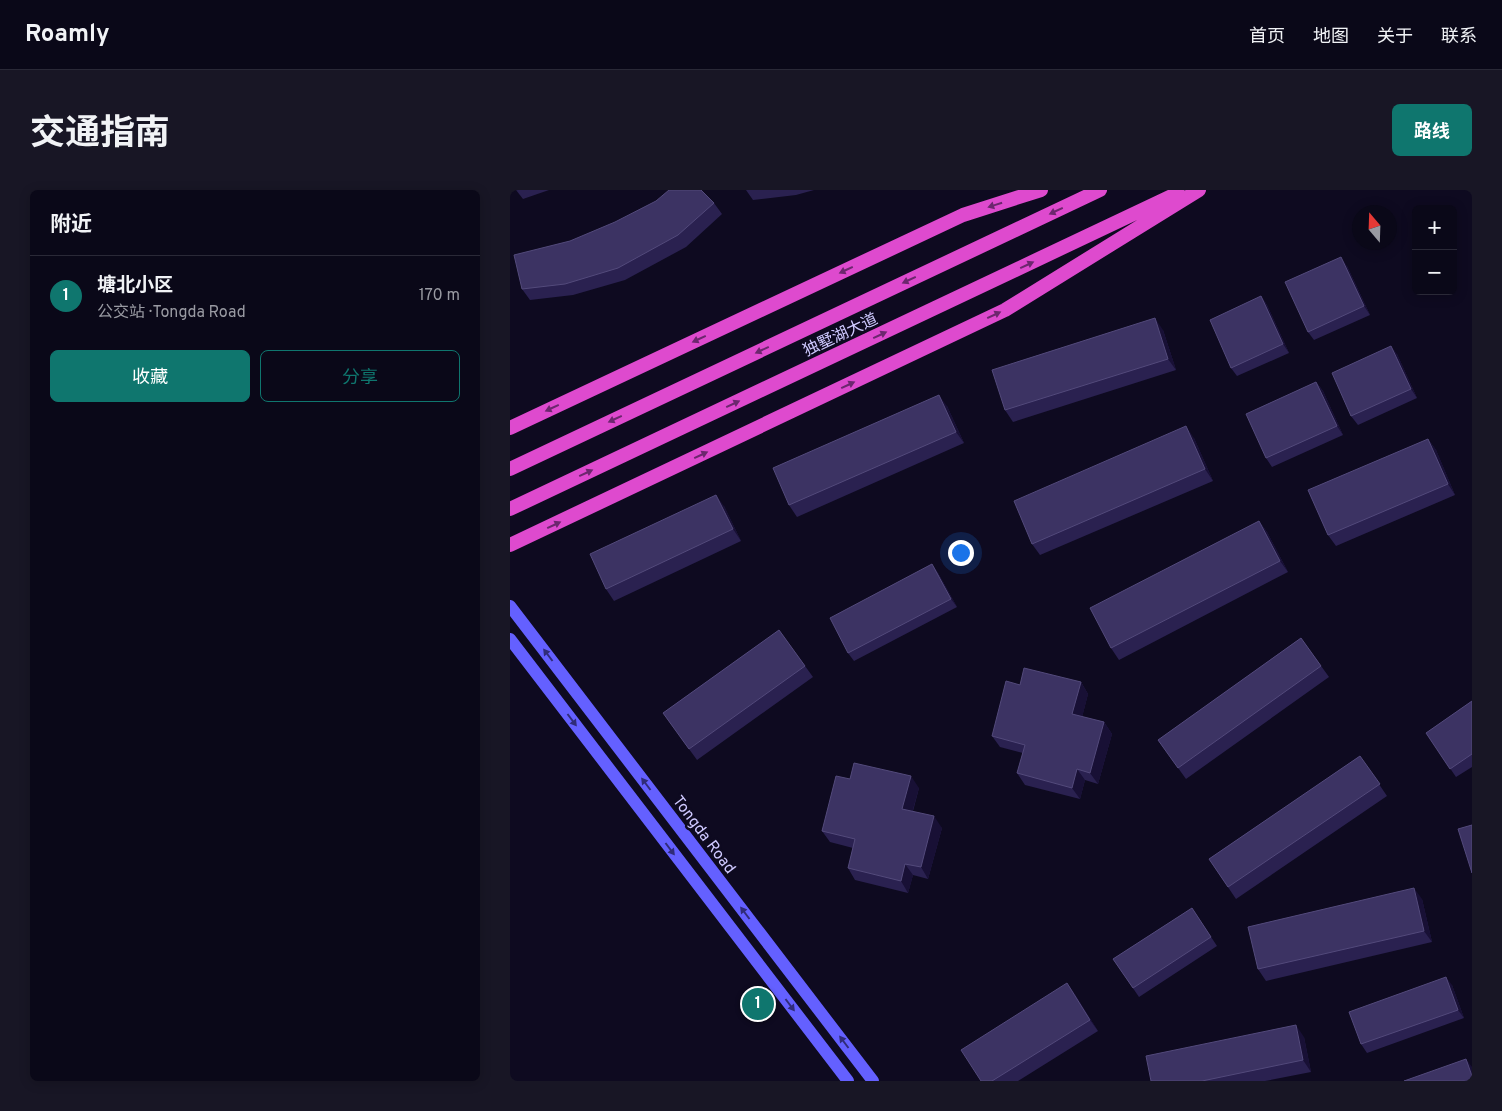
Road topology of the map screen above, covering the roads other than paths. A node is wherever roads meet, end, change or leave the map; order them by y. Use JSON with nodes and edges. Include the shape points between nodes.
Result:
{"nodes":[{"id":1,"x":1041,"y":190,"type":"edge"},
{"id":2,"x":1100,"y":190,"type":"edge"},
{"id":3,"x":1186,"y":190,"type":"edge"},
{"id":4,"x":1198,"y":190,"type":"edge"},
{"id":5,"x":510,"y":428,"type":"edge"},
{"id":6,"x":510,"y":469,"type":"edge"},
{"id":7,"x":510,"y":509,"type":"edge"},
{"id":8,"x":510,"y":546,"type":"edge"},
{"id":9,"x":510,"y":606,"type":"edge"},
{"id":10,"x":510,"y":639,"type":"edge"},
{"id":11,"x":848,"y":1081,"type":"edge"},
{"id":12,"x":873,"y":1081,"type":"edge"}],
"edges":[{"from":1,"to":5,"type":"highway","one_way":true,"via":[[963,215]]},
{"from":2,"to":6,"type":"highway","name":"独墅湖大道","one_way":true},
{"from":7,"to":3,"type":"highway","name":"独墅湖大道","one_way":true},
{"from":8,"to":4,"type":"highway","one_way":true,"via":[[1005,310]]},
{"from":12,"to":9,"type":"main road","name":"Tongda Road","one_way":true},
{"from":10,"to":11,"type":"main road","one_way":true}]}
